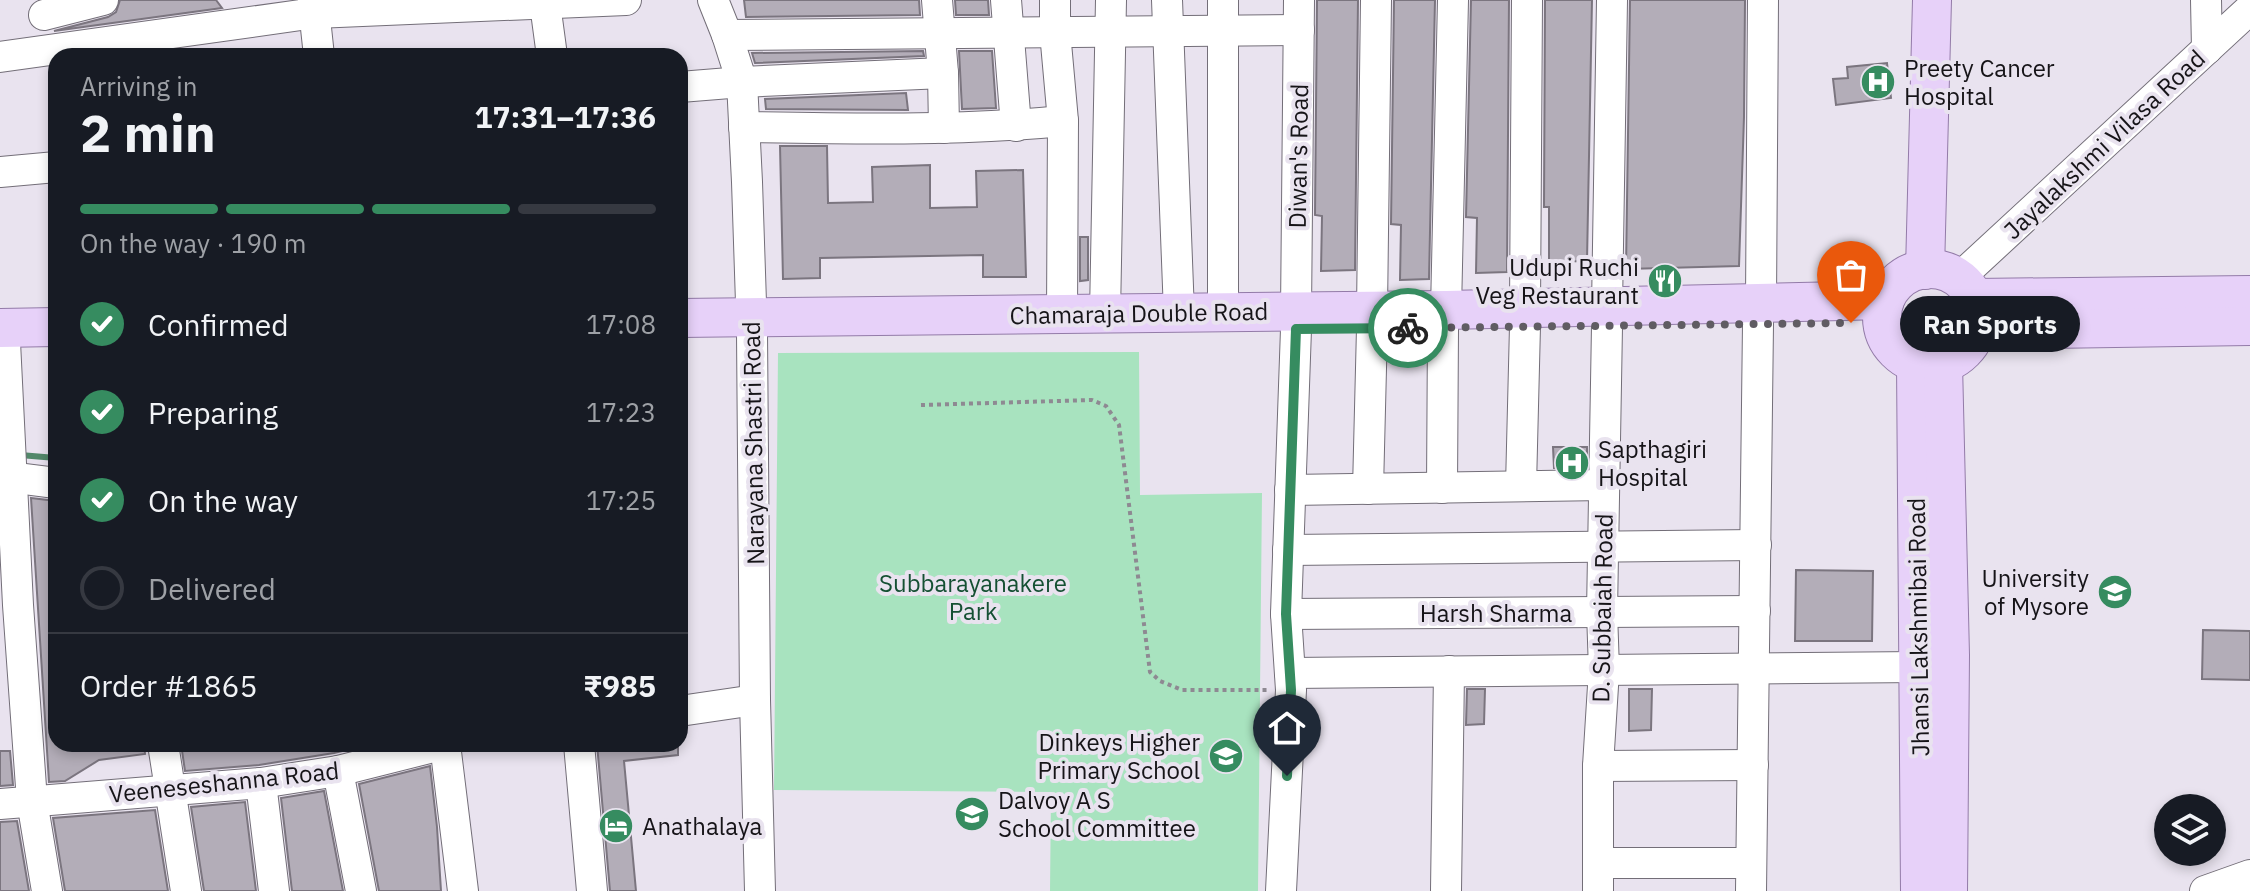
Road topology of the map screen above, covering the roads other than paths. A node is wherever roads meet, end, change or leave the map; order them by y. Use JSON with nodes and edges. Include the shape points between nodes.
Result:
{"nodes":[{"id":1,"x":103,"y":0,"type":"edge"},
{"id":2,"x":626,"y":0,"type":"edge"},
{"id":3,"x":713,"y":0,"type":"edge"},
{"id":4,"x":937,"y":0,"type":"edge"},
{"id":5,"x":1006,"y":0,"type":"edge"},
{"id":6,"x":1055,"y":0,"type":"edge"},
{"id":7,"x":1111,"y":0,"type":"edge"},
{"id":8,"x":1167,"y":0,"type":"edge"},
{"id":9,"x":1223,"y":0,"type":"edge"},
{"id":10,"x":1299,"y":0,"type":"edge"},
{"id":11,"x":1376,"y":0,"type":"edge"},
{"id":12,"x":1453,"y":0,"type":"edge"},
{"id":13,"x":1527,"y":0,"type":"edge"},
{"id":14,"x":1612,"y":0,"type":"edge"},
{"id":15,"x":1763,"y":0,"type":"edge"},
{"id":16,"x":1932,"y":0,"type":"edge"},
{"id":17,"x":2206,"y":0,"type":"edge"},
{"id":18,"x":495,"y":3,"type":"edge"},
{"id":19,"x":545,"y":4,"type":"junction"},
{"id":20,"x":314,"y":6,"type":"edge"},
{"id":21,"x":43,"y":7,"type":"edge"},
{"id":22,"x":2250,"y":9,"type":"edge"},
{"id":23,"x":238,"y":11,"type":"edge"},
{"id":24,"x":1299,"y":30,"type":"junction"},
{"id":25,"x":1168,"y":31,"type":"junction"},
{"id":26,"x":1224,"y":31,"type":"junction"},
{"id":27,"x":1007,"y":32,"type":"junction"},
{"id":28,"x":1055,"y":32,"type":"junction"},
{"id":29,"x":1110,"y":32,"type":"junction"},
{"id":30,"x":939,"y":33,"type":"junction"},
{"id":31,"x":727,"y":35,"type":"junction"},
{"id":32,"x":51,"y":48,"type":"edge"},
{"id":33,"x":66,"y":48,"type":"edge"},
{"id":34,"x":318,"y":48,"type":"edge"},
{"id":35,"x":551,"y":48,"type":"edge"},
{"id":36,"x":48,"y":49,"type":"edge"},
{"id":37,"x":2207,"y":49,"type":"junction"},
{"id":38,"x":0,"y":57,"type":"edge"},
{"id":39,"x":943,"y":73,"type":"junction"},
{"id":40,"x":742,"y":82,"type":"junction"},
{"id":41,"x":688,"y":86,"type":"edge"},
{"id":42,"x":1063,"y":121,"type":"junction"},
{"id":43,"x":1016,"y":126,"type":"junction"},
{"id":44,"x":744,"y":127,"type":"junction"},
{"id":45,"x":944,"y":128,"type":"junction"},
{"id":46,"x":48,"y":168,"type":"edge"},
{"id":47,"x":0,"y":172,"type":"edge"},
{"id":48,"x":1959,"y":294,"type":"junction"},
{"id":49,"x":2250,"y":295,"type":"edge"},
{"id":50,"x":1884,"y":311,"type":"junction"},
{"id":51,"x":1179,"y":313,"type":"junction"},
{"id":52,"x":1223,"y":313,"type":"junction"},
{"id":53,"x":1760,"y":313,"type":"junction"},
{"id":54,"x":1105,"y":314,"type":"junction"},
{"id":55,"x":1062,"y":315,"type":"junction"},
{"id":56,"x":1607,"y":316,"type":"junction"},
{"id":57,"x":1525,"y":317,"type":"junction"},
{"id":58,"x":688,"y":319,"type":"edge"},
{"id":59,"x":1372,"y":319,"type":"junction"},
{"id":60,"x":1444,"y":319,"type":"junction"},
{"id":61,"x":1296,"y":320,"type":"junction"},
{"id":62,"x":752,"y":325,"type":"junction"},
{"id":63,"x":2250,"y":326,"type":"edge"},
{"id":64,"x":48,"y":328,"type":"edge"},
{"id":65,"x":688,"y":333,"type":"edge"},
{"id":66,"x":2,"y":337,"type":"edge"},
{"id":67,"x":48,"y":340,"type":"edge"},
{"id":68,"x":1930,"y":363,"type":"junction"},
{"id":69,"x":6,"y":476,"type":"edge"},
{"id":70,"x":48,"y":482,"type":"edge"},
{"id":71,"x":1604,"y":485,"type":"junction"},
{"id":72,"x":1521,"y":486,"type":"junction"},
{"id":73,"x":1442,"y":488,"type":"junction"},
{"id":74,"x":1368,"y":489,"type":"junction"},
{"id":75,"x":1290,"y":490,"type":"junction"},
{"id":76,"x":1756,"y":545,"type":"junction"},
{"id":77,"x":1603,"y":547,"type":"junction"},
{"id":78,"x":1288,"y":550,"type":"junction"},
{"id":79,"x":1755,"y":611,"type":"junction"},
{"id":80,"x":1602,"y":612,"type":"junction"},
{"id":81,"x":1286,"y":614,"type":"junction"},
{"id":82,"x":1919,"y":667,"type":"junction"},
{"id":83,"x":1754,"y":669,"type":"junction"},
{"id":84,"x":1604,"y":670,"type":"junction"},
{"id":85,"x":1449,"y":671,"type":"junction"},
{"id":86,"x":1290,"y":681,"type":"junction"},
{"id":87,"x":755,"y":700,"type":"junction"},
{"id":88,"x":688,"y":710,"type":"edge"},
{"id":89,"x":164,"y":752,"type":"edge"},
{"id":90,"x":413,"y":752,"type":"edge"},
{"id":91,"x":446,"y":752,"type":"edge"},
{"id":92,"x":580,"y":752,"type":"edge"},
{"id":93,"x":1753,"y":765,"type":"junction"},
{"id":94,"x":1598,"y":766,"type":"junction"},
{"id":95,"x":338,"y":771,"type":"junction"},
{"id":96,"x":261,"y":783,"type":"junction"},
{"id":97,"x":170,"y":790,"type":"junction"},
{"id":98,"x":32,"y":801,"type":"junction"},
{"id":99,"x":0,"y":804,"type":"edge"},
{"id":100,"x":2250,"y":875,"type":"edge"},
{"id":101,"x":1598,"y":877,"type":"edge"},
{"id":102,"x":1751,"y":877,"type":"edge"},
{"id":103,"x":47,"y":891,"type":"edge"},
{"id":104,"x":186,"y":891,"type":"edge"},
{"id":105,"x":274,"y":891,"type":"edge"},
{"id":106,"x":361,"y":891,"type":"edge"},
{"id":107,"x":463,"y":891,"type":"edge"},
{"id":108,"x":592,"y":891,"type":"edge"},
{"id":109,"x":760,"y":891,"type":"edge"},
{"id":110,"x":1281,"y":891,"type":"edge"},
{"id":111,"x":1446,"y":891,"type":"edge"},
{"id":112,"x":1920,"y":891,"type":"edge"},
{"id":113,"x":1948,"y":891,"type":"edge"},
{"id":114,"x":2205,"y":891,"type":"edge"}],
"edges":[{"from":1,"to":21,"type":"street"},
{"from":2,"to":19,"type":"street"},
{"from":3,"to":31,"type":"street","name":"Narayana Shastri Road"},
{"from":4,"to":30,"type":"street"},
{"from":5,"to":27,"type":"street"},
{"from":6,"to":28,"type":"street"},
{"from":7,"to":29,"type":"street"},
{"from":8,"to":25,"type":"street"},
{"from":9,"to":26,"type":"street"},
{"from":10,"to":24,"type":"street","name":"Diwan's Road"},
{"from":11,"to":59,"type":"street"},
{"from":12,"to":60,"type":"street"},
{"from":13,"to":57,"type":"street"},
{"from":14,"to":56,"type":"street","name":"D. Subbaiah Road"},
{"from":15,"to":53,"type":"street"},
{"from":16,"to":48,"type":"main road"},
{"from":17,"to":37,"type":"street"},
{"from":18,"to":19,"type":"street"},
{"from":18,"to":20,"type":"street"},
{"from":19,"to":35,"type":"street"},
{"from":20,"to":23,"type":"street"},
{"from":20,"to":34,"type":"street"},
{"from":21,"to":32,"type":"street"},
{"from":22,"to":37,"type":"street","name":"Jayalakshmi Vilasa Road"},
{"from":23,"to":33,"type":"street"},
{"from":24,"to":26,"type":"street"},
{"from":24,"to":61,"type":"street","name":"Diwan's Road"},
{"from":25,"to":26,"type":"street"},
{"from":25,"to":29,"type":"street"},
{"from":25,"to":51,"type":"street"},
{"from":26,"to":52,"type":"street"},
{"from":27,"to":28,"type":"street"},
{"from":27,"to":30,"type":"street"},
{"from":27,"to":43,"type":"street"},
{"from":28,"to":29,"type":"street"},
{"from":28,"to":42,"type":"street"},
{"from":29,"to":54,"type":"street"},
{"from":30,"to":31,"type":"street"},
{"from":30,"to":39,"type":"street"},
{"from":31,"to":40,"type":"street","name":"Narayana Shastri Road"},
{"from":36,"to":38,"type":"street"},
{"from":37,"to":48,"type":"street","name":"Jayalakshmi Vilasa Road"},
{"from":39,"to":40,"type":"street"},
{"from":39,"to":45,"type":"street"},
{"from":40,"to":41,"type":"street"},
{"from":40,"to":44,"type":"street","name":"Narayana Shastri Road"},
{"from":42,"to":43,"type":"street"},
{"from":42,"to":55,"type":"street"},
{"from":43,"to":45,"type":"street"},
{"from":44,"to":45,"type":"street"},
{"from":44,"to":62,"type":"street","name":"Narayana Shastri Road"},
{"from":46,"to":47,"type":"street"},
{"from":48,"to":49,"type":"main road"},
{"from":48,"to":50,"type":"main road","via":[[1913,273],[1892,288]]},
{"from":48,"to":63,"type":"main road"},
{"from":48,"to":68,"type":"main road","via":[[1970,345],[1958,357]]},
{"from":50,"to":53,"type":"main road","name":"Chamaraja Double Road"},
{"from":50,"to":68,"type":"main road","via":[[1893,348],[1903,357]]},
{"from":51,"to":52,"type":"main road","name":"Chamaraja Double Road"},
{"from":51,"to":54,"type":"main road","name":"Chamaraja Double Road"},
{"from":52,"to":61,"type":"main road","name":"Chamaraja Double Road"},
{"from":53,"to":56,"type":"main road","name":"Chamaraja Double Road"},
{"from":53,"to":76,"type":"street"},
{"from":54,"to":55,"type":"main road","name":"Chamaraja Double Road"},
{"from":55,"to":62,"type":"main road","name":"Chamaraja Double Road"},
{"from":56,"to":57,"type":"main road","name":"Chamaraja Double Road"},
{"from":56,"to":71,"type":"street","name":"D. Subbaiah Road"},
{"from":57,"to":60,"type":"main road","name":"Chamaraja Double Road"},
{"from":57,"to":72,"type":"street"},
{"from":58,"to":62,"type":"main road","name":"Chamaraja Double Road"},
{"from":59,"to":60,"type":"main road","name":"Chamaraja Double Road"},
{"from":59,"to":61,"type":"main road","name":"Chamaraja Double Road"},
{"from":59,"to":74,"type":"street"},
{"from":60,"to":73,"type":"street"},
{"from":61,"to":62,"type":"main road","name":"Chamaraja Double Road"},
{"from":61,"to":75,"type":"street","name":"Diwan's Road"},
{"from":62,"to":65,"type":"main road","name":"Chamaraja Double Road"},
{"from":62,"to":87,"type":"street","name":"Narayana Shastri Road"},
{"from":64,"to":66,"type":"main road"},
{"from":66,"to":67,"type":"main road"},
{"from":66,"to":69,"type":"street"},
{"from":68,"to":82,"type":"main road","name":"Jhansi Lakshmibai Road"},
{"from":68,"to":113,"type":"main road","name":"Jhansi Lakshmibai Road","via":[[1950,655]]},
{"from":69,"to":70,"type":"street"},
{"from":69,"to":98,"type":"street"},
{"from":71,"to":72,"type":"street"},
{"from":71,"to":77,"type":"street","name":"D. Subbaiah Road"},
{"from":72,"to":73,"type":"street"},
{"from":73,"to":74,"type":"street"},
{"from":74,"to":75,"type":"street"},
{"from":75,"to":78,"type":"street","name":"Diwan's Road"},
{"from":76,"to":77,"type":"street"},
{"from":76,"to":79,"type":"street"},
{"from":77,"to":78,"type":"street"},
{"from":77,"to":80,"type":"street","name":"D. Subbaiah Road"},
{"from":78,"to":81,"type":"street","name":"Diwan's Road"},
{"from":79,"to":80,"type":"street","name":"Harsh Sharma"},
{"from":79,"to":83,"type":"street"},
{"from":80,"to":81,"type":"street","name":"Harsh Sharma"},
{"from":80,"to":84,"type":"street","name":"D. Subbaiah Road"},
{"from":81,"to":86,"type":"street","name":"Diwan's Road"},
{"from":82,"to":83,"type":"street"},
{"from":82,"to":112,"type":"main road","name":"Jhansi Lakshmibai Road"},
{"from":83,"to":84,"type":"street"},
{"from":83,"to":93,"type":"street"},
{"from":84,"to":85,"type":"street"},
{"from":84,"to":94,"type":"street","name":"D. Subbaiah Road"},
{"from":85,"to":86,"type":"street"},
{"from":85,"to":111,"type":"street"},
{"from":86,"to":110,"type":"street","name":"Diwan's Road"},
{"from":87,"to":88,"type":"street"},
{"from":87,"to":109,"type":"street","name":"Narayana Shastri Road"},
{"from":89,"to":97,"type":"street"},
{"from":90,"to":95,"type":"street","name":"Veeneseshanna Road"},
{"from":91,"to":107,"type":"street"},
{"from":92,"to":108,"type":"street"},
{"from":93,"to":94,"type":"street"},
{"from":93,"to":102,"type":"street"},
{"from":94,"to":101,"type":"street","name":"D. Subbaiah Road"},
{"from":95,"to":96,"type":"street","name":"Veeneseshanna Road"},
{"from":95,"to":106,"type":"street"},
{"from":96,"to":97,"type":"street","name":"Veeneseshanna Road"},
{"from":96,"to":105,"type":"street"},
{"from":97,"to":98,"type":"street","name":"Veeneseshanna Road"},
{"from":97,"to":104,"type":"street"},
{"from":98,"to":99,"type":"street","name":"Veeneseshanna Road"},
{"from":98,"to":103,"type":"street"},
{"from":100,"to":114,"type":"street"},
{"from":101,"to":102,"type":"street"}]}
